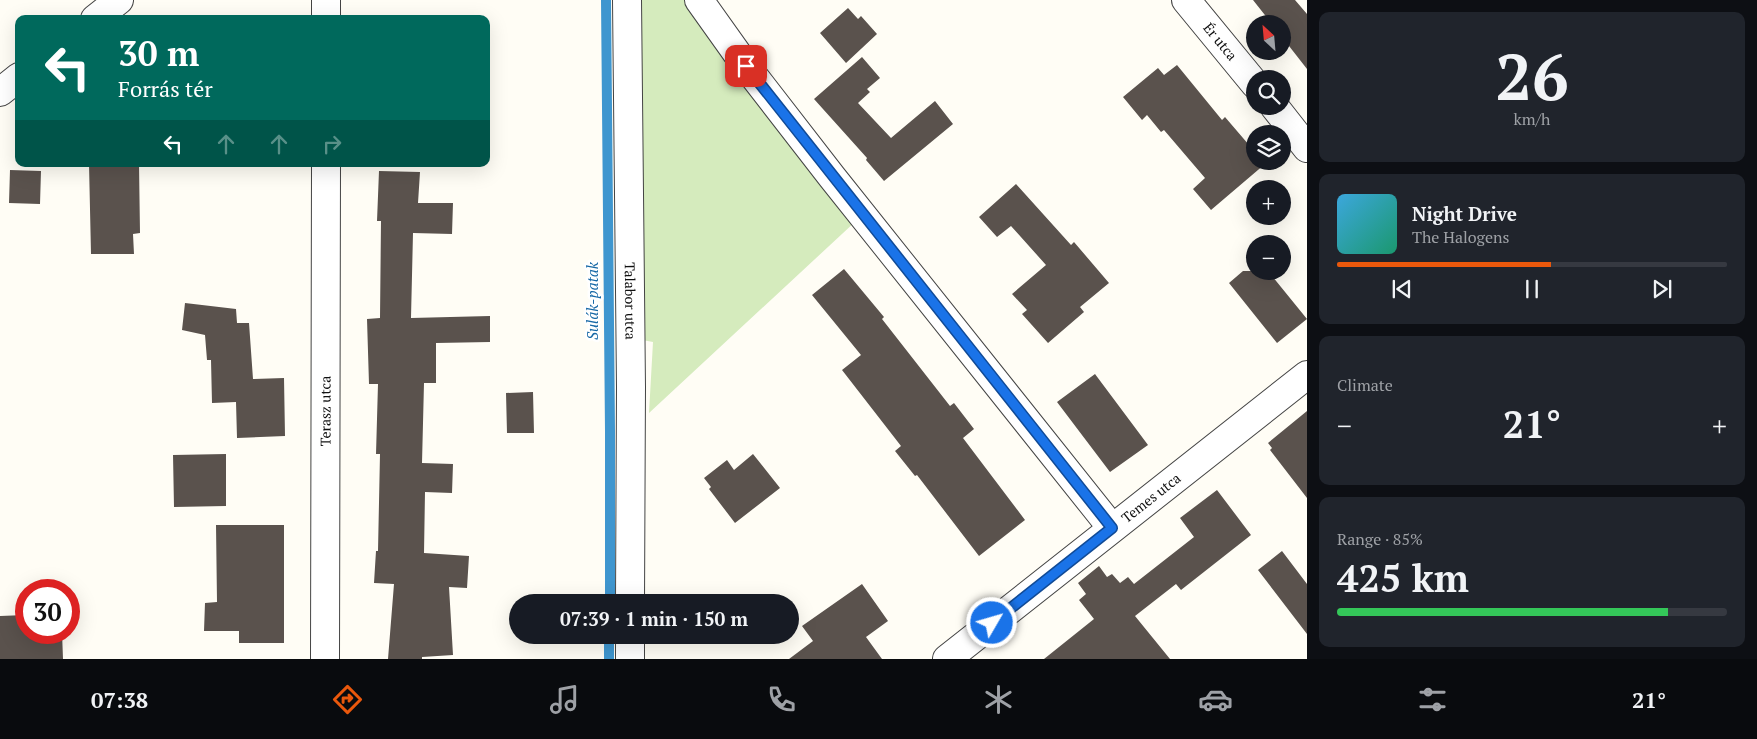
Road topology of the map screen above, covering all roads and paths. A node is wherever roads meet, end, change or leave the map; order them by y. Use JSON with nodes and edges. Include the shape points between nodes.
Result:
{"nodes":[{"id":1,"x":119,"y":0,"type":"edge"},
{"id":2,"x":326,"y":0,"type":"edge"},
{"id":3,"x":627,"y":0,"type":"edge"},
{"id":4,"x":699,"y":0,"type":"edge"},
{"id":5,"x":1186,"y":0,"type":"edge"},
{"id":6,"x":100,"y":15,"type":"edge"},
{"id":7,"x":326,"y":15,"type":"edge"},
{"id":8,"x":1246,"y":73,"type":"edge"},
{"id":9,"x":15,"y":81,"type":"edge"},
{"id":10,"x":0,"y":92,"type":"edge"},
{"id":11,"x":1281,"y":115,"type":"edge"},
{"id":12,"x":1307,"y":148,"type":"edge"},
{"id":13,"x":326,"y":167,"type":"edge"},
{"id":14,"x":1307,"y":375,"type":"edge"},
{"id":15,"x":1112,"y":528,"type":"junction"},
{"id":16,"x":630,"y":594,"type":"edge"},
{"id":17,"x":630,"y":644,"type":"edge"},
{"id":18,"x":325,"y":659,"type":"edge"},
{"id":19,"x":630,"y":659,"type":"edge"},
{"id":20,"x":948,"y":659,"type":"edge"}],
"edges":[{"from":1,"to":6,"type":"street"},
{"from":2,"to":7,"type":"street"},
{"from":3,"to":16,"type":"street","name":"Talabor utca"},
{"from":4,"to":15,"type":"street","via":[[809,147]]},
{"from":5,"to":8,"type":"street","name":"Ér utca"},
{"from":9,"to":10,"type":"street"},
{"from":11,"to":12,"type":"street"},
{"from":13,"to":18,"type":"street","name":"Terasz utca"},
{"from":14,"to":15,"type":"street","name":"Temes utca"},
{"from":15,"to":20,"type":"street","name":"Temes utca"},
{"from":17,"to":19,"type":"street"}]}
